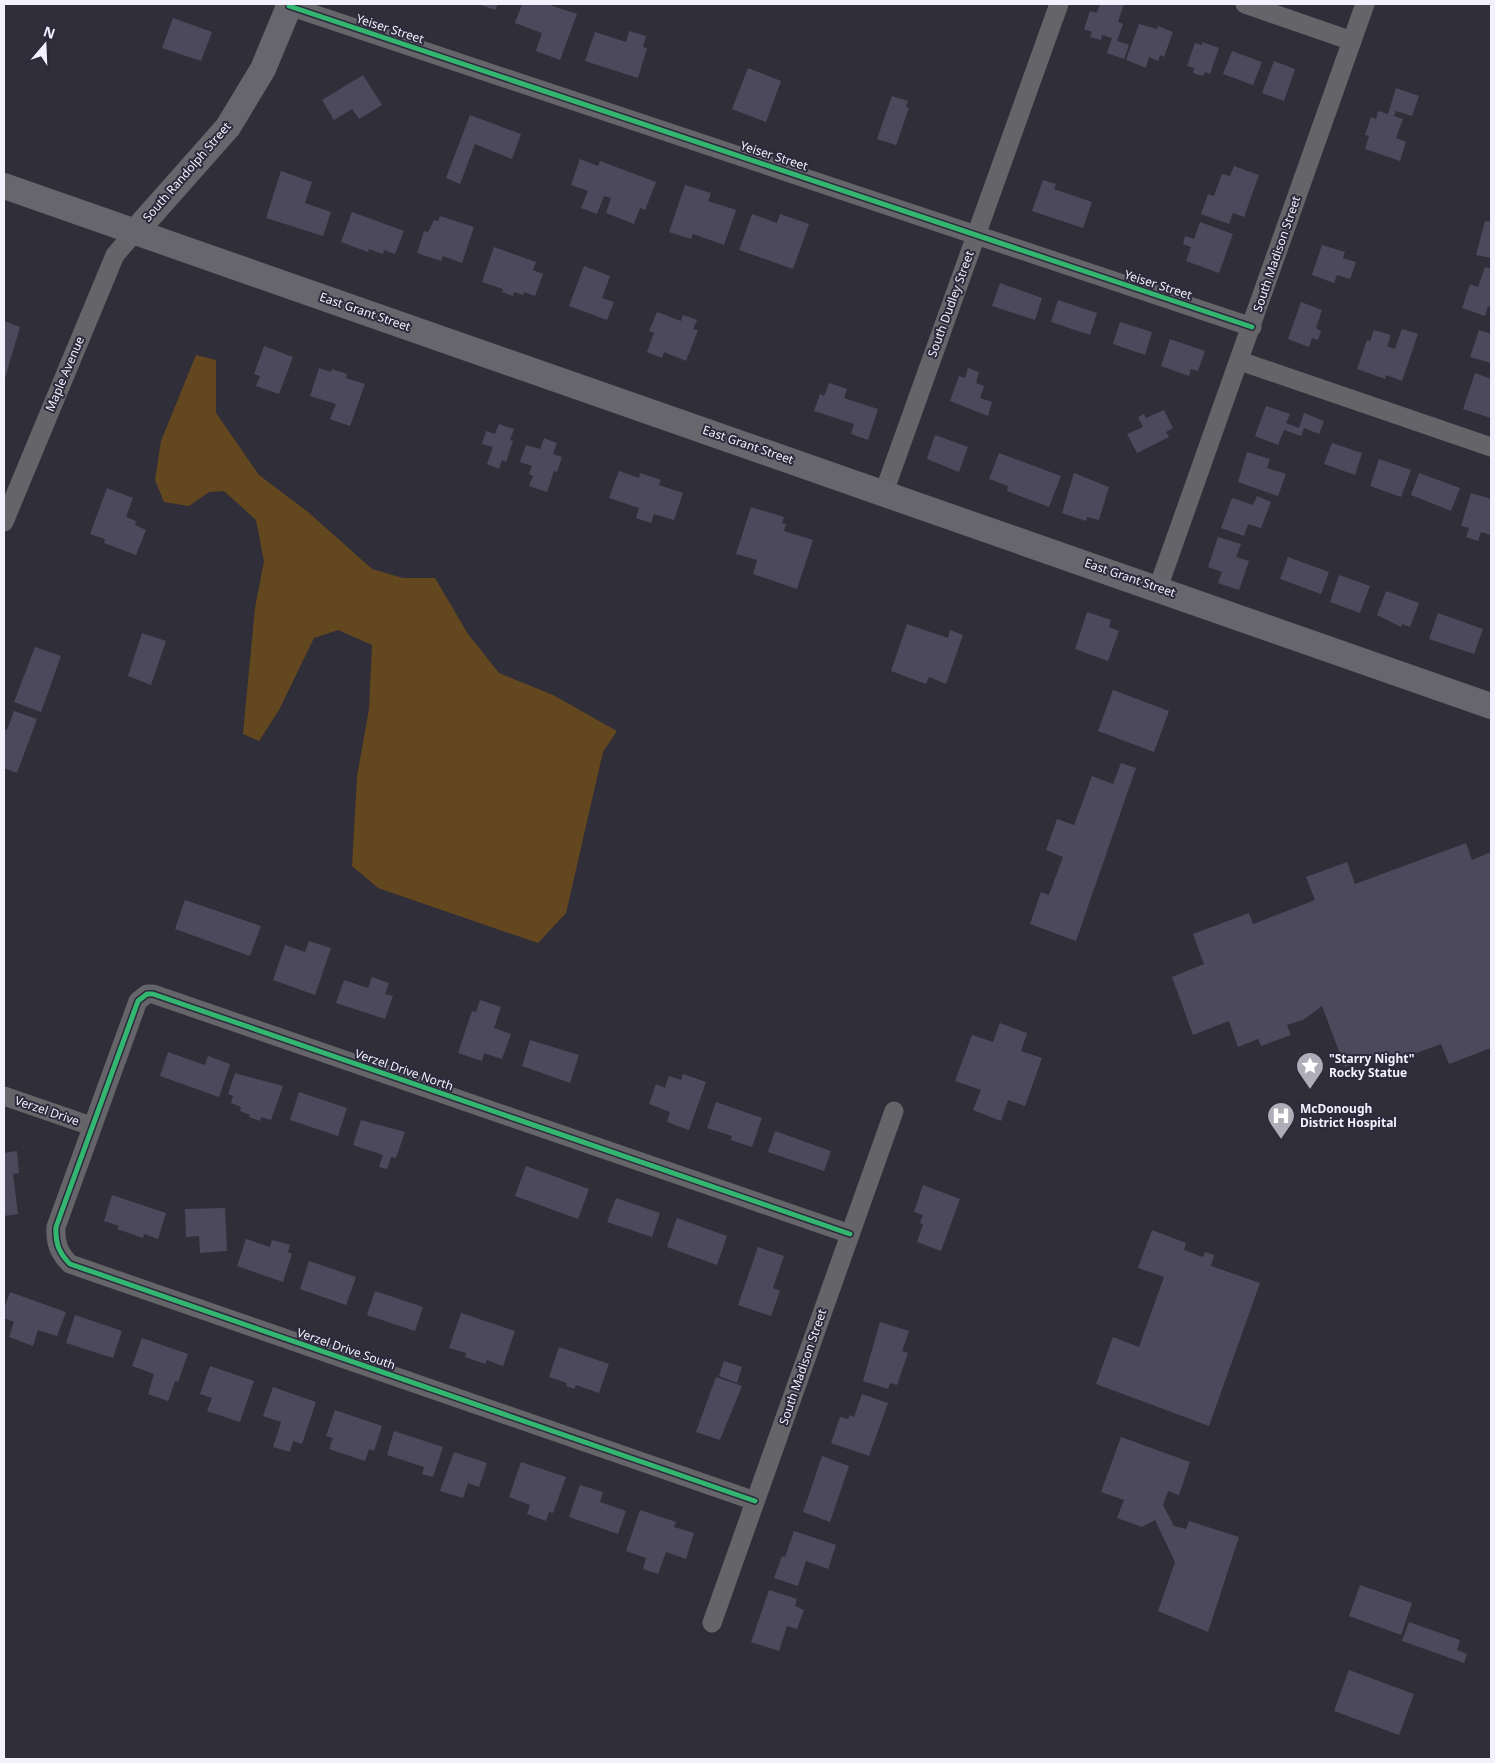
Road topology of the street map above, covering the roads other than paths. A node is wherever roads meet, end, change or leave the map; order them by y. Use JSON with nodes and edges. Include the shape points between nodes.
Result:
{"nodes":[{"id":1,"x":1059,"y":4,"type":"edge"},
{"id":2,"x":1245,"y":4,"type":"edge"},
{"id":3,"x":1365,"y":4,"type":"edge"},
{"id":4,"x":290,"y":5,"type":"edge"},
{"id":5,"x":1352,"y":41,"type":"junction"},
{"id":6,"x":4,"y":186,"type":"edge"},
{"id":7,"x":135,"y":232,"type":"junction"},
{"id":8,"x":977,"y":234,"type":"junction"},
{"id":9,"x":1252,"y":327,"type":"junction"},
{"id":10,"x":1240,"y":360,"type":"junction"},
{"id":11,"x":1491,"y":447,"type":"edge"},
{"id":12,"x":884,"y":492,"type":"junction"},
{"id":13,"x":4,"y":522,"type":"edge"},
{"id":14,"x":1158,"y":588,"type":"junction"},
{"id":15,"x":1491,"y":706,"type":"edge"},
{"id":16,"x":4,"y":1096,"type":"edge"},
{"id":17,"x":894,"y":1111,"type":"dead end"},
{"id":18,"x":91,"y":1126,"type":"junction"},
{"id":19,"x":850,"y":1234,"type":"junction"},
{"id":20,"x":756,"y":1501,"type":"junction"},
{"id":21,"x":712,"y":1623,"type":"dead end"}],
"edges":[{"from":1,"to":8,"type":"street","name":"South Dudley Street"},
{"from":2,"to":5,"type":"street"},
{"from":3,"to":5,"type":"street","name":"South Madison Street"},
{"from":4,"to":7,"type":"main road","name":"South Randolph Street","via":[[263,69],[228,127]]},
{"from":4,"to":8,"type":"street","name":"Yeiser Street"},
{"from":5,"to":9,"type":"street","name":"South Madison Street"},
{"from":6,"to":7,"type":"main road","name":"East Grant Street"},
{"from":7,"to":12,"type":"main road","name":"East Grant Street"},
{"from":7,"to":13,"type":"street","name":"Maple Avenue","via":[[116,255]]},
{"from":8,"to":9,"type":"street","name":"Yeiser Street"},
{"from":8,"to":12,"type":"street","name":"South Dudley Street"},
{"from":9,"to":10,"type":"street","name":"South Madison Street"},
{"from":10,"to":11,"type":"street"},
{"from":10,"to":14,"type":"street","name":"South Madison Street"},
{"from":12,"to":14,"type":"main road","name":"East Grant Street"},
{"from":14,"to":15,"type":"main road","name":"East Grant Street"},
{"from":16,"to":18,"type":"street","name":"Verzel Drive"},
{"from":17,"to":19,"type":"street","name":"South Madison Street"},
{"from":18,"to":19,"type":"street","name":"Verzel Drive North","via":[[138,1001],[147,994],[153,994]]},
{"from":18,"to":20,"type":"street","name":"Verzel Drive South","via":[[56,1227],[56,1244],[70,1264]]},
{"from":19,"to":20,"type":"street","name":"South Madison Street"},
{"from":20,"to":21,"type":"street","name":"South Madison Street"}]}
